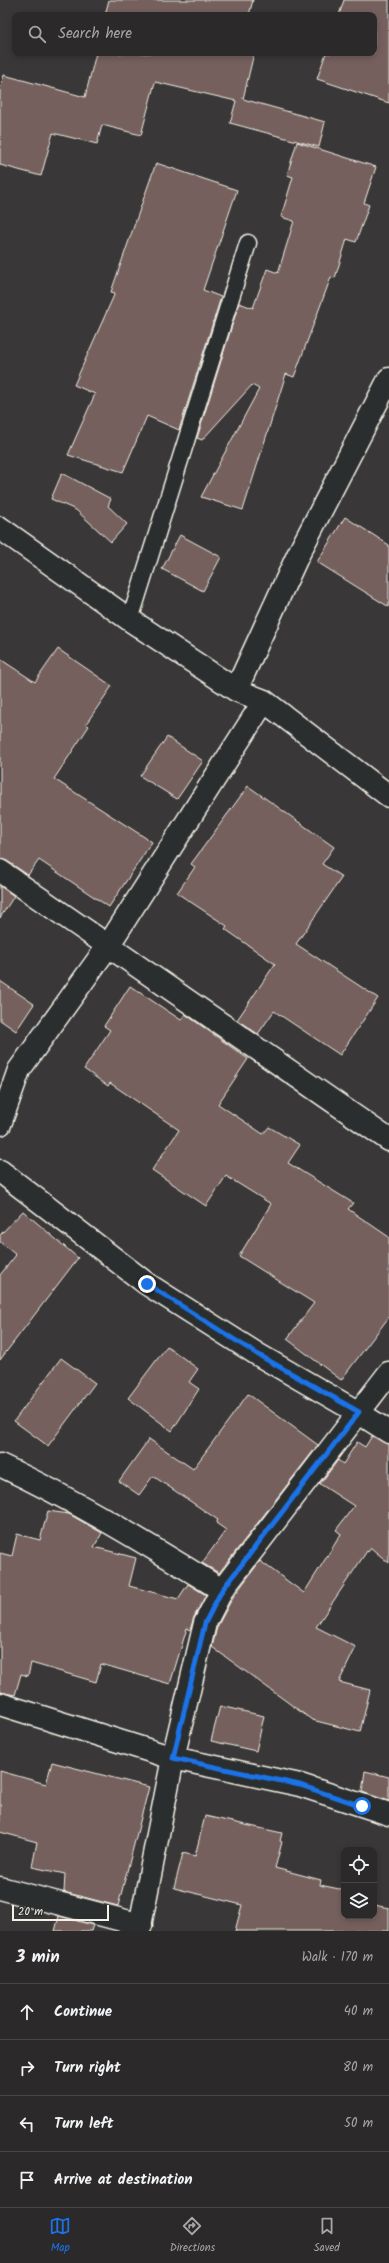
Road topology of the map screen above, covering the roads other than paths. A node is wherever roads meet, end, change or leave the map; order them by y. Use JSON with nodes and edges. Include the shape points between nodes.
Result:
{"nodes":[{"id":1,"x":248,"y":242,"type":"dead end"},
{"id":2,"x":389,"y":379,"type":"edge"},
{"id":3,"x":0,"y":528,"type":"edge"},
{"id":4,"x":130,"y":620,"type":"junction"},
{"id":5,"x":236,"y":690,"type":"junction"},
{"id":6,"x":264,"y":701,"type":"junction"},
{"id":7,"x":389,"y":796,"type":"edge"},
{"id":8,"x":0,"y":871,"type":"edge"},
{"id":9,"x":108,"y":946,"type":"junction"},
{"id":10,"x":0,"y":1124,"type":"edge"},
{"id":11,"x":389,"y":1140,"type":"edge"},
{"id":12,"x":0,"y":1170,"type":"edge"},
{"id":13,"x":389,"y":1373,"type":"edge"},
{"id":14,"x":359,"y":1412,"type":"junction"},
{"id":15,"x":389,"y":1432,"type":"edge"},
{"id":16,"x":0,"y":1465,"type":"edge"},
{"id":17,"x":222,"y":1590,"type":"junction"},
{"id":18,"x":0,"y":1704,"type":"edge"},
{"id":19,"x":173,"y":1758,"type":"junction"},
{"id":20,"x":389,"y":1814,"type":"edge"},
{"id":21,"x":0,"y":1888,"type":"edge"},
{"id":22,"x":140,"y":1928,"type":"edge"}],
"edges":[{"from":1,"to":4,"type":"lane"},
{"from":2,"to":5,"type":"street","via":[[298,555]]},
{"from":3,"to":4,"type":"street"},
{"from":4,"to":5,"type":"street"},
{"from":5,"to":6,"type":"street"},
{"from":6,"to":7,"type":"street"},
{"from":6,"to":9,"type":"street"},
{"from":8,"to":9,"type":"street"},
{"from":9,"to":10,"type":"street","via":[[19,1070]]},
{"from":9,"to":11,"type":"street"},
{"from":12,"to":14,"type":"street","via":[[147,1284],[257,1354]]},
{"from":13,"to":14,"type":"street"},
{"from":14,"to":15,"type":"street"},
{"from":14,"to":17,"type":"street"},
{"from":16,"to":17,"type":"street","via":[[120,1528]]},
{"from":17,"to":19,"type":"street","via":[[205,1623]]},
{"from":18,"to":19,"type":"street"},
{"from":19,"to":20,"type":"street","via":[[300,1785]]},
{"from":19,"to":22,"type":"street"},
{"from":21,"to":22,"type":"street"}]}
